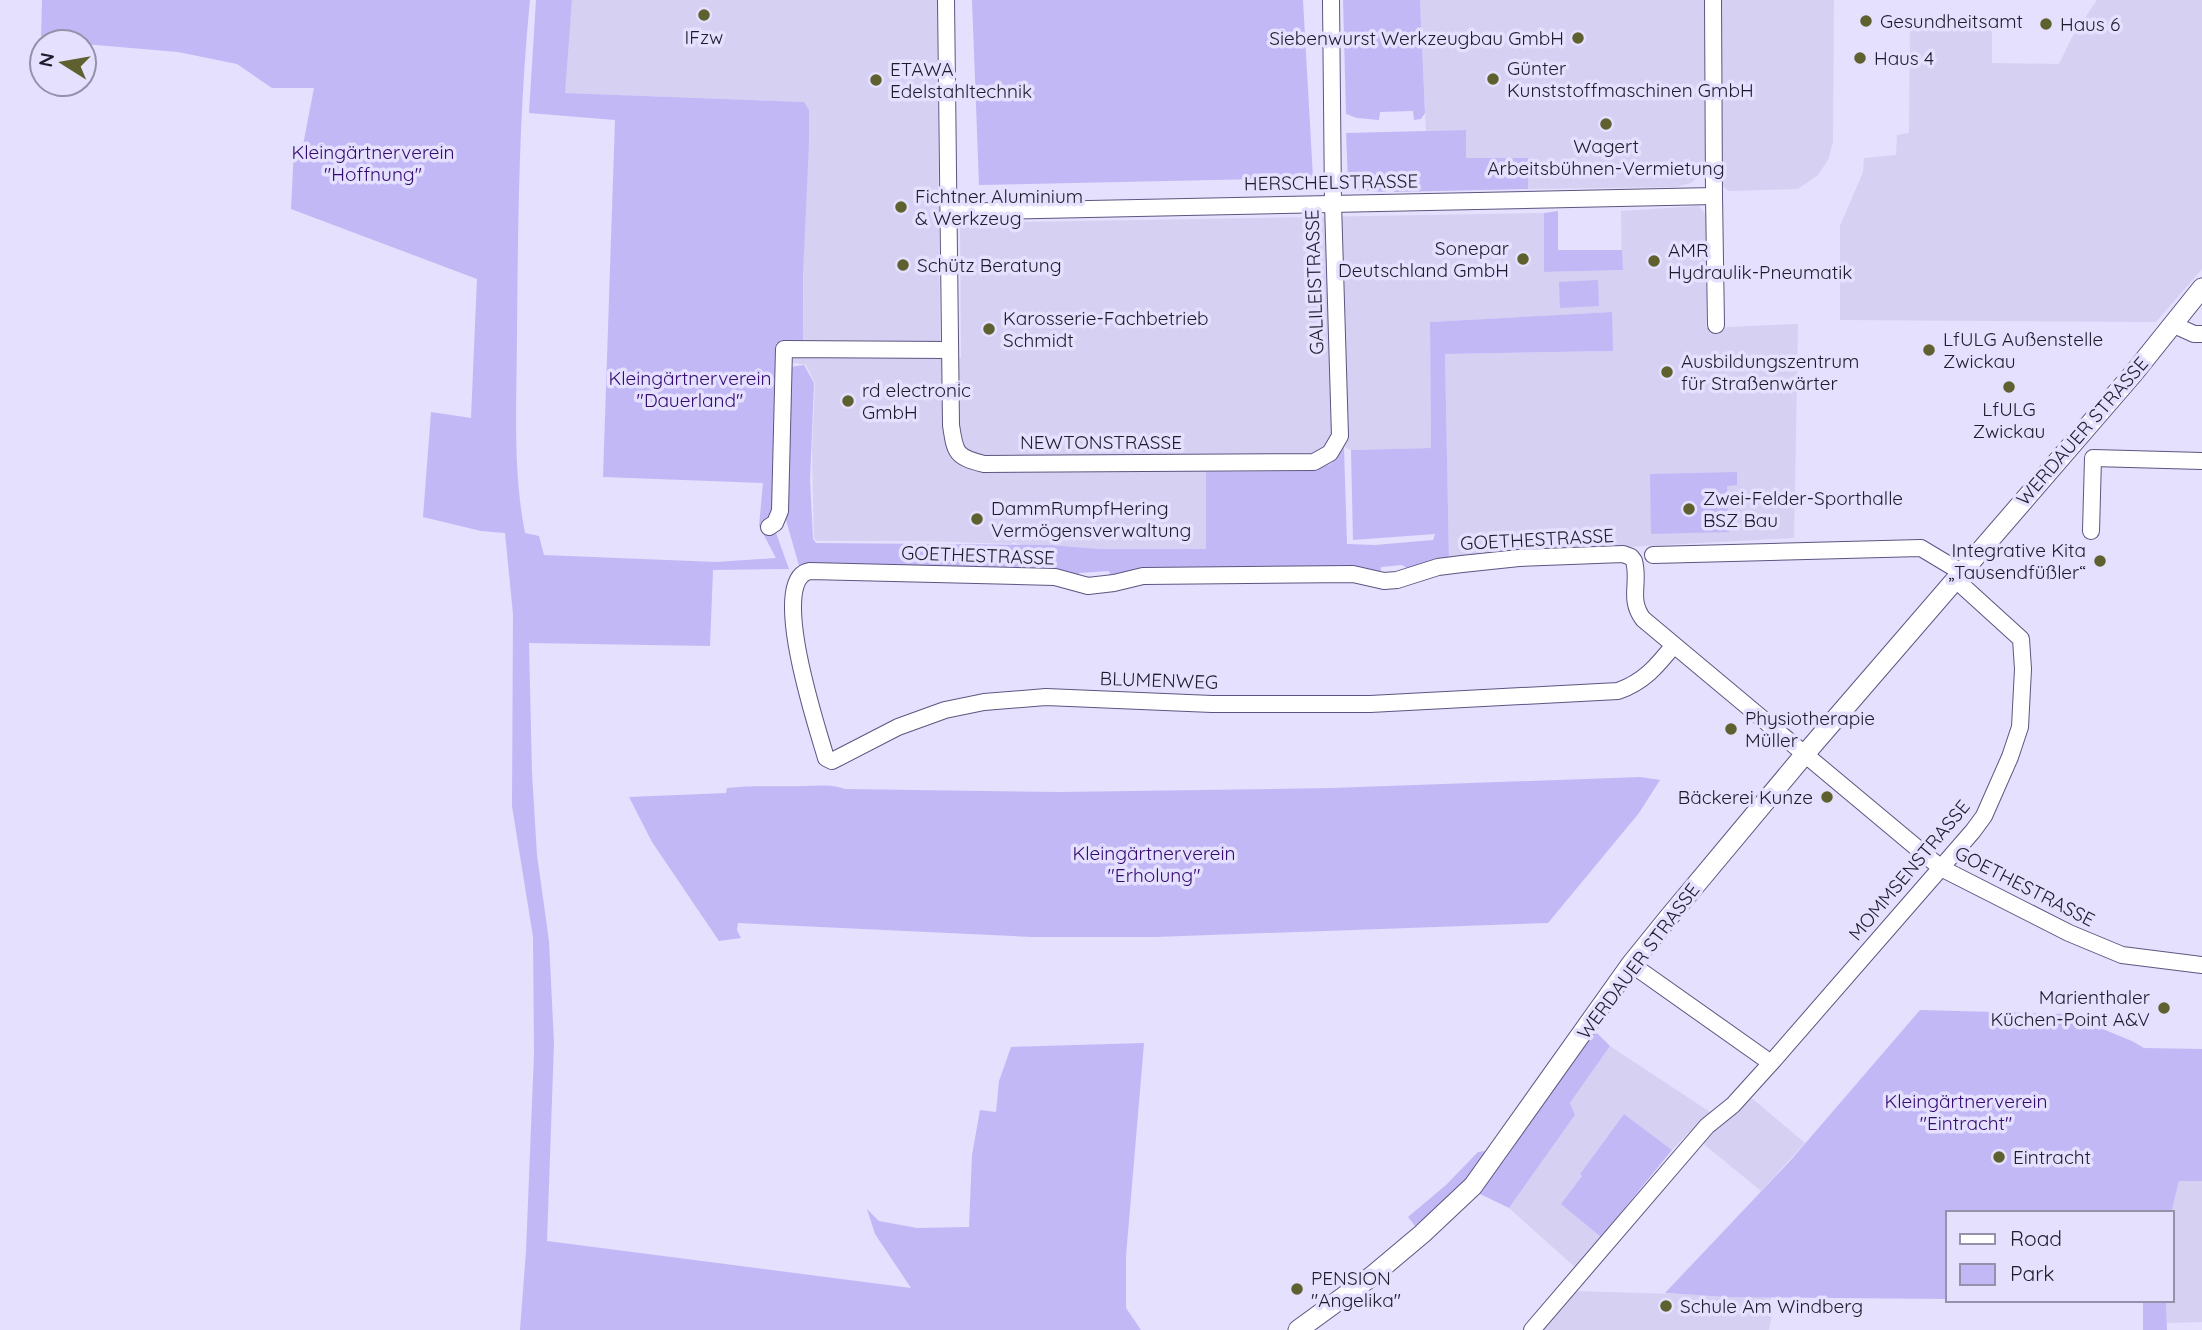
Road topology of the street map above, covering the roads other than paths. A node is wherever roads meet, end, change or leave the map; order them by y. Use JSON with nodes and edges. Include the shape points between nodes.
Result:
{"nodes":[{"id":1,"x":946,"y":0,"type":"edge"},
{"id":2,"x":1331,"y":0,"type":"edge"},
{"id":3,"x":1713,"y":0,"type":"edge"},
{"id":4,"x":1714,"y":196,"type":"junction"},
{"id":5,"x":1333,"y":203,"type":"junction"},
{"id":6,"x":949,"y":212,"type":"junction"},
{"id":7,"x":2202,"y":288,"type":"edge"},
{"id":8,"x":2172,"y":324,"type":"junction"},
{"id":9,"x":1716,"y":325,"type":"dead end"},
{"id":10,"x":2202,"y":334,"type":"edge"},
{"id":11,"x":950,"y":350,"type":"junction"},
{"id":12,"x":1340,"y":436,"type":"joint"},
{"id":13,"x":2202,"y":461,"type":"edge"},
{"id":14,"x":769,"y":527,"type":"dead end"},
{"id":15,"x":2091,"y":531,"type":"dead end"},
{"id":16,"x":1653,"y":555,"type":"dead end"},
{"id":17,"x":800,"y":575,"type":"joint"},
{"id":18,"x":1958,"y":576,"type":"junction"},
{"id":19,"x":1674,"y":645,"type":"junction"},
{"id":20,"x":1805,"y":754,"type":"junction"},
{"id":21,"x":1941,"y":868,"type":"junction"},
{"id":22,"x":1631,"y":964,"type":"junction"},
{"id":23,"x":2202,"y":965,"type":"edge"},
{"id":24,"x":1771,"y":1063,"type":"junction"},
{"id":25,"x":1298,"y":1330,"type":"edge"},
{"id":26,"x":1532,"y":1330,"type":"edge"}],
"edges":[{"from":1,"to":6,"type":"street","name":"NEWTONSTRASSE"},
{"from":2,"to":5,"type":"street","name":"GALILEISTRASSE"},
{"from":3,"to":4,"type":"street"},
{"from":4,"to":5,"type":"street","name":"HERSCHELSTRASSE"},
{"from":4,"to":9,"type":"street"},
{"from":5,"to":6,"type":"street","name":"HERSCHELSTRASSE"},
{"from":5,"to":12,"type":"street","name":"GALILEISTRASSE"},
{"from":6,"to":11,"type":"street","name":"NEWTONSTRASSE"},
{"from":7,"to":8,"type":"main road","name":"WERDAUER STRASSE"},
{"from":8,"to":10,"type":"street"},
{"from":8,"to":18,"type":"main road","name":"WERDAUER STRASSE"},
{"from":11,"to":12,"type":"street","name":"NEWTONSTRASSE","via":[[954,448],[965,458],[984,464],[1314,462],[1330,453]]},
{"from":11,"to":14,"type":"street","via":[[784,349],[780,511]]},
{"from":13,"to":15,"type":"street","via":[[2093,458]]},
{"from":16,"to":18,"type":"street","via":[[1921,548]]},
{"from":17,"to":19,"type":"street","name":"GOETHESTRASSE","via":[[824,571],[1044,577],[1088,586],[1143,576],[1353,574],[1384,581],[1475,562],[1623,554],[1631,556],[1636,566],[1636,610]]},
{"from":17,"to":19,"type":"street","name":"BLUMENWEG","via":[[793,604],[795,631],[811,709],[826,758],[832,761],[898,727],[984,702],[1046,697],[1343,704],[1618,691],[1647,677]]},
{"from":18,"to":20,"type":"main road","name":"WERDAUER STRASSE"},
{"from":18,"to":21,"type":"street","name":"MOMMSENSTRASSE","via":[[2021,639],[2020,727],[1979,824]]},
{"from":19,"to":20,"type":"street","name":"GOETHESTRASSE"},
{"from":20,"to":21,"type":"street","name":"GOETHESTRASSE"},
{"from":20,"to":22,"type":"main road","name":"WERDAUER STRASSE"},
{"from":21,"to":23,"type":"street","name":"GOETHESTRASSE","via":[[2122,956]]},
{"from":21,"to":24,"type":"street","name":"MOMMSENSTRASSE"},
{"from":22,"to":24,"type":"street"},
{"from":22,"to":25,"type":"main road","name":"WERDAUER STRASSE","via":[[1473,1186],[1402,1251]]},
{"from":24,"to":26,"type":"street","name":"MOMMSENSTRASSE","via":[[1707,1126]]}]}
